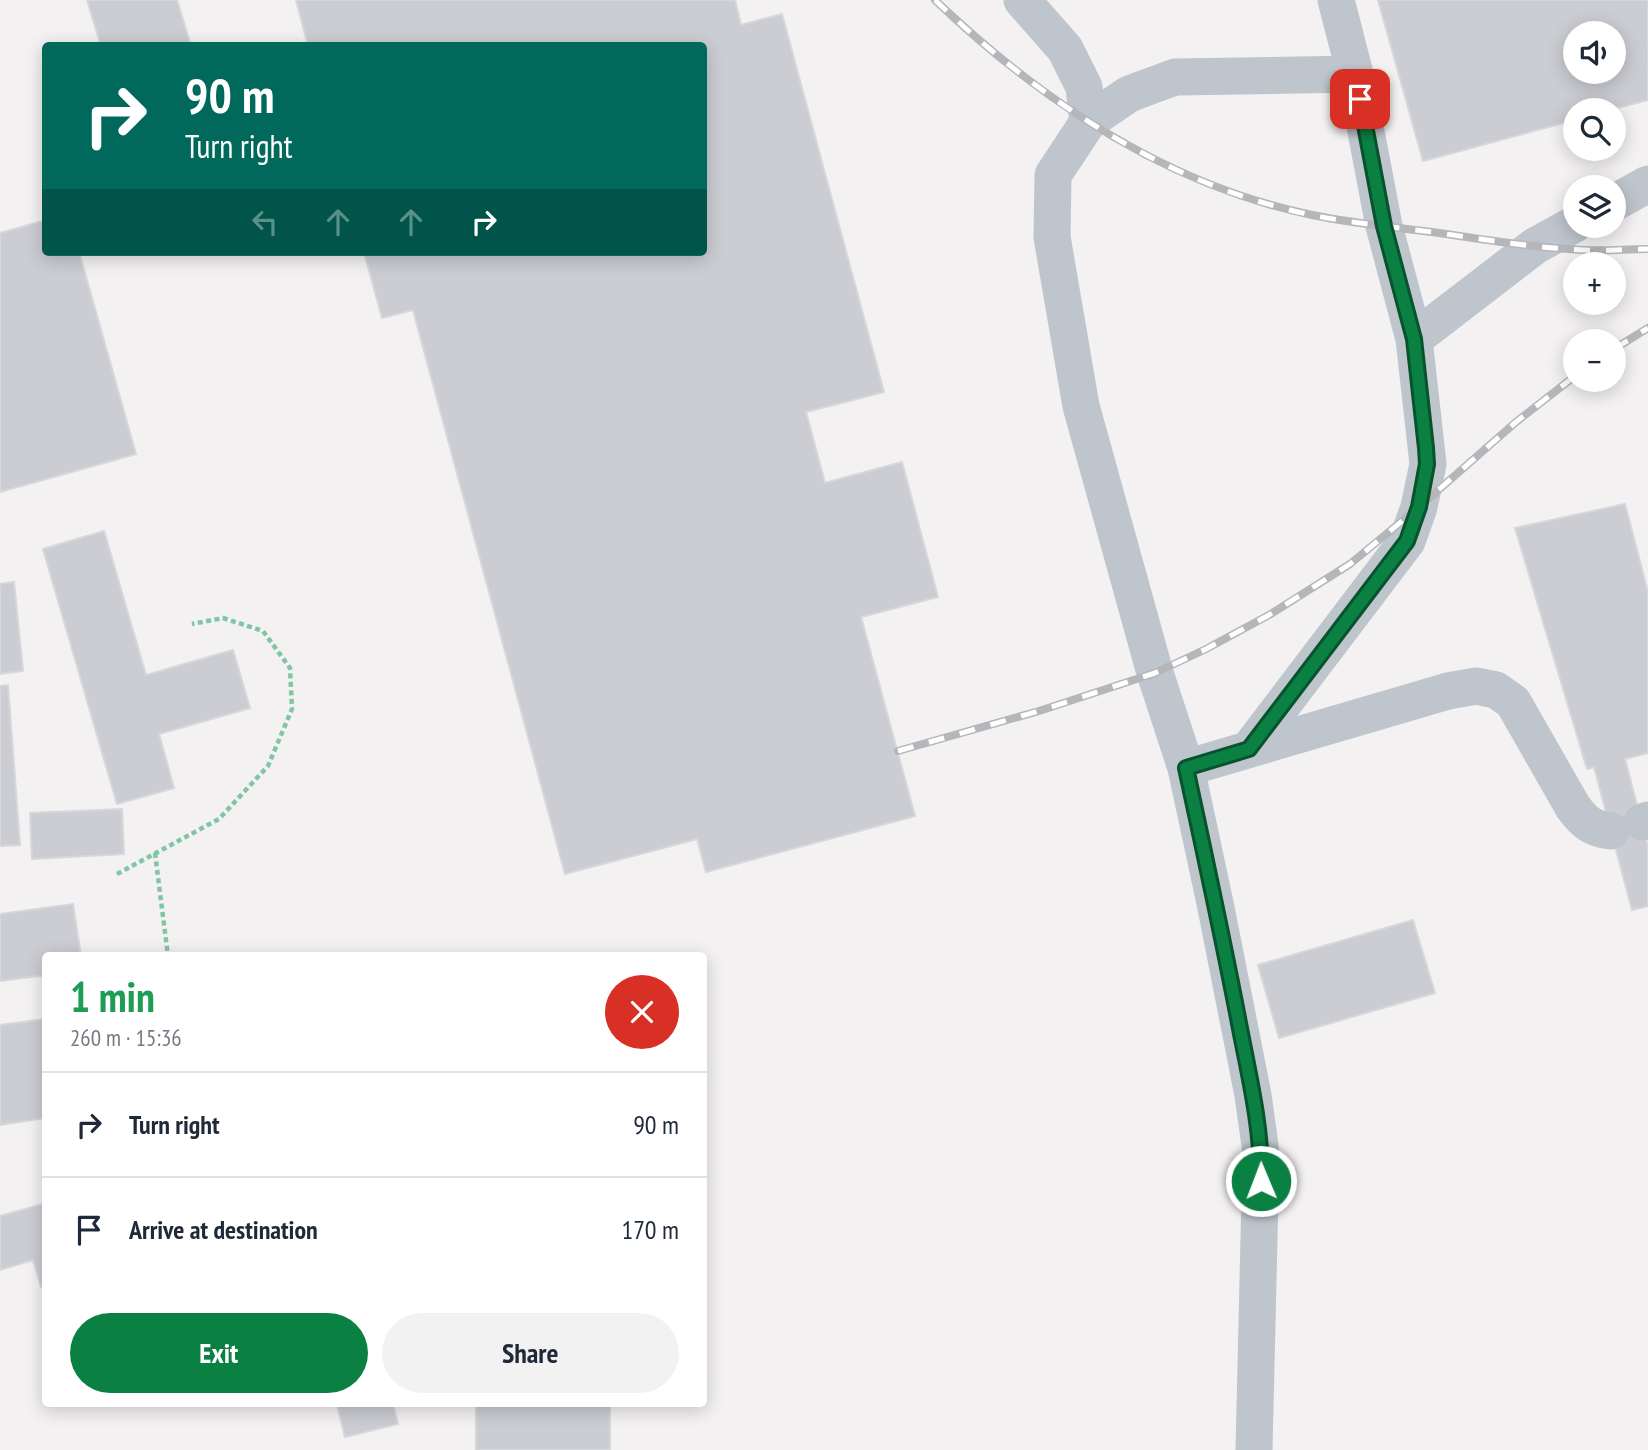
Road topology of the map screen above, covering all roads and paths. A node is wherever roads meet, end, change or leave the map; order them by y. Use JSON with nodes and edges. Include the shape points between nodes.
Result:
{"nodes":[{"id":1,"x":1022,"y":0,"type":"edge"},
{"id":2,"x":1335,"y":0,"type":"edge"},
{"id":3,"x":1356,"y":74,"type":"junction"},
{"id":4,"x":1088,"y":122,"type":"junction"},
{"id":5,"x":1648,"y":184,"type":"edge"},
{"id":6,"x":1626,"y":196,"type":"edge"},
{"id":7,"x":1563,"y":231,"type":"edge"},
{"id":8,"x":1414,"y":339,"type":"junction"},
{"id":9,"x":192,"y":624,"type":"dead end"},
{"id":10,"x":1249,"y":749,"type":"junction"},
{"id":11,"x":1186,"y":768,"type":"junction"},
{"id":12,"x":1634,"y":824,"type":"edge"},
{"id":13,"x":155,"y":853,"type":"junction"},
{"id":14,"x":117,"y":874,"type":"dead end"},
{"id":15,"x":167,"y":952,"type":"edge"},
{"id":16,"x":1254,"y":1450,"type":"edge"}],
"edges":[{"from":1,"to":4,"type":"lane","via":[[1065,49],[1084,87]]},
{"from":2,"to":3,"type":"lane"},
{"from":3,"to":4,"type":"lane","via":[[1175,77],[1129,94]]},
{"from":3,"to":8,"type":"lane","via":[[1384,226]]},
{"from":4,"to":11,"type":"lane","via":[[1053,175],[1052,237],[1081,406]]},
{"from":5,"to":6,"type":"lane"},
{"from":7,"to":8,"type":"lane"},
{"from":8,"to":10,"type":"lane","via":[[1427,464],[1407,541]]},
{"from":9,"to":13,"type":"path","via":[[223,618],[263,631],[290,668],[292,709],[268,766],[219,819]]},
{"from":10,"to":11,"type":"lane"},
{"from":10,"to":12,"type":"lane","via":[[1476,686],[1496,690],[1513,702],[1585,823],[1597,829]]},
{"from":11,"to":16,"type":"lane","via":[[1216,903],[1261,1153]]},
{"from":13,"to":14,"type":"path"},
{"from":13,"to":15,"type":"path"}]}
